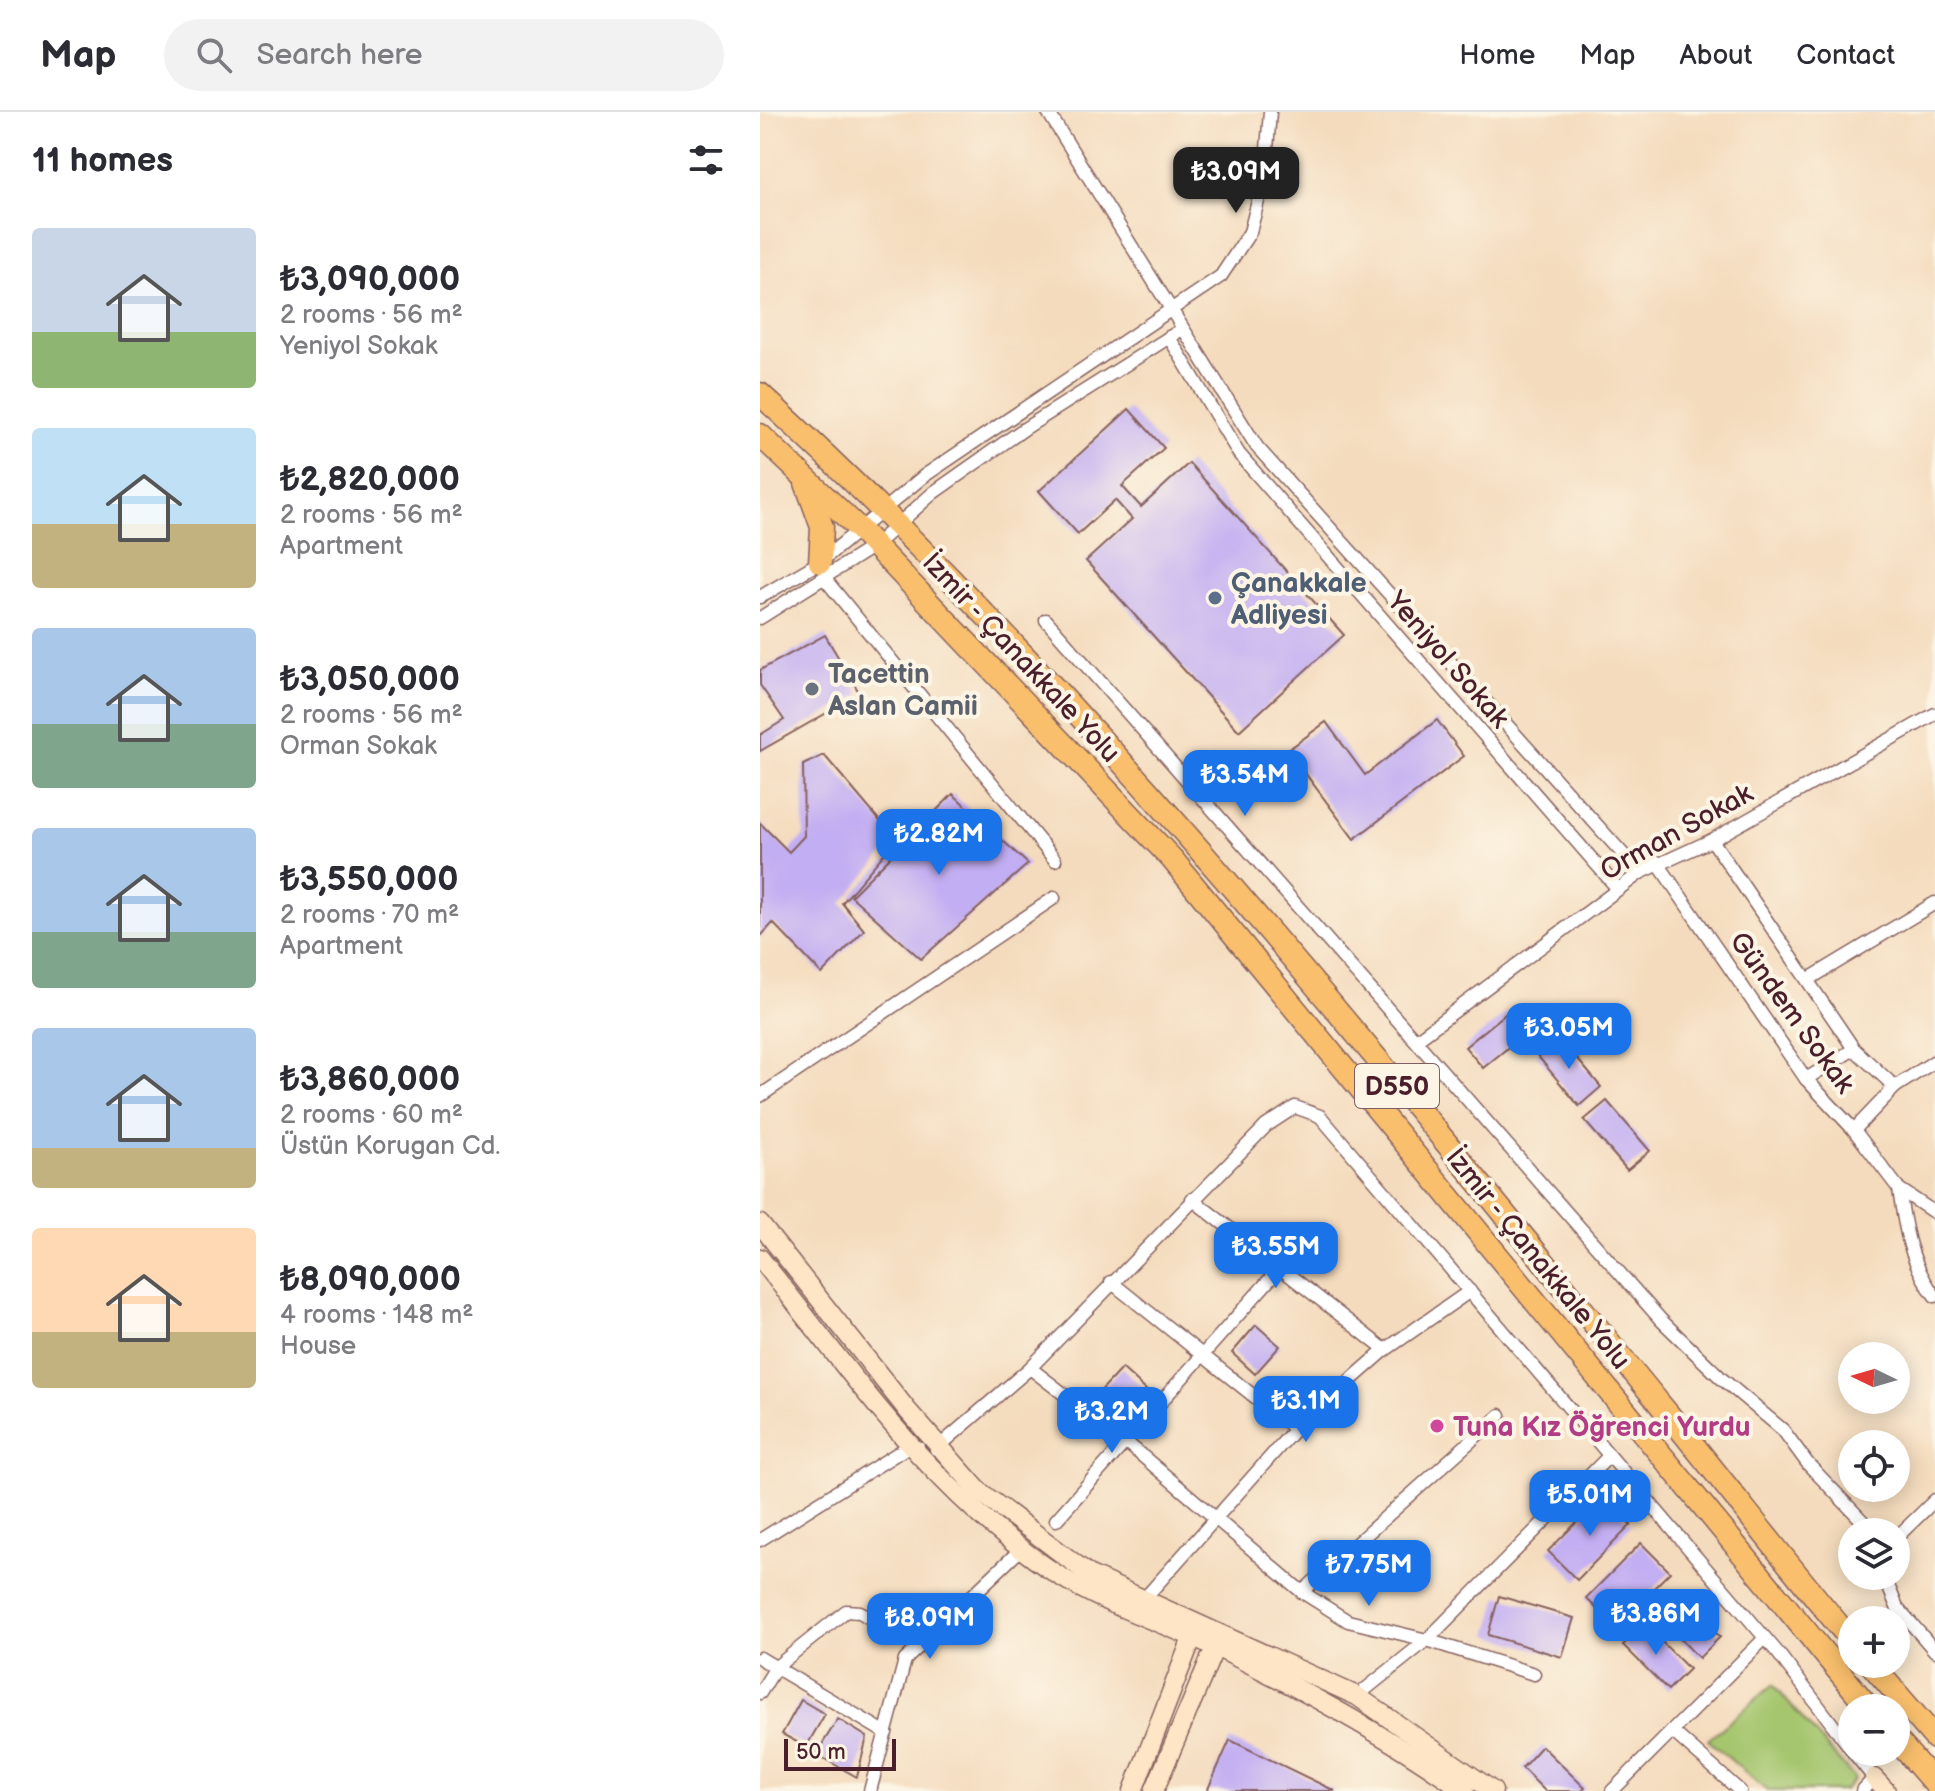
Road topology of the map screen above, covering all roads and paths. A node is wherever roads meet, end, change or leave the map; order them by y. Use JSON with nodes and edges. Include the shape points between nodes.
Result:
{"nodes":[{"id":1,"x":1048,"y":112,"type":"edge"},
{"id":2,"x":1270,"y":112,"type":"edge"},
{"id":3,"x":1170,"y":309,"type":"junction"},
{"id":4,"x":1184,"y":328,"type":"junction"},
{"id":5,"x":1169,"y":337,"type":"junction"},
{"id":6,"x":760,"y":394,"type":"edge"},
{"id":7,"x":760,"y":435,"type":"edge"},
{"id":8,"x":958,"y":454,"type":"junction"},
{"id":9,"x":967,"y":470,"type":"junction"},
{"id":10,"x":803,"y":475,"type":"junction"},
{"id":11,"x":882,"y":508,"type":"junction"},
{"id":12,"x":898,"y":525,"type":"junction"},
{"id":13,"x":858,"y":528,"type":"junction"},
{"id":14,"x":874,"y":546,"type":"junction"},
{"id":15,"x":822,"y":570,"type":"junction"},
{"id":16,"x":760,"y":597,"type":"edge"},
{"id":17,"x":760,"y":618,"type":"edge"},
{"id":18,"x":1046,"y":620,"type":"dead end"},
{"id":19,"x":1935,"y":714,"type":"edge"},
{"id":20,"x":1712,"y":840,"type":"junction"},
{"id":21,"x":1055,"y":860,"type":"dead end"},
{"id":22,"x":1657,"y":862,"type":"junction"},
{"id":23,"x":1640,"y":873,"type":"junction"},
{"id":24,"x":1618,"y":889,"type":"junction"},
{"id":25,"x":1054,"y":898,"type":"dead end"},
{"id":26,"x":1935,"y":903,"type":"edge"},
{"id":27,"x":1809,"y":979,"type":"junction"},
{"id":28,"x":1416,"y":1040,"type":"junction"},
{"id":29,"x":1854,"y":1049,"type":"junction"},
{"id":30,"x":1935,"y":1061,"type":"edge"},
{"id":31,"x":1806,"y":1079,"type":"junction"},
{"id":32,"x":1895,"y":1087,"type":"junction"},
{"id":33,"x":760,"y":1096,"type":"edge"},
{"id":34,"x":1854,"y":1130,"type":"junction"},
{"id":35,"x":1899,"y":1189,"type":"junction"},
{"id":36,"x":1192,"y":1199,"type":"junction"},
{"id":37,"x":1935,"y":1213,"type":"edge"},
{"id":38,"x":760,"y":1224,"type":"edge"},
{"id":39,"x":760,"y":1258,"type":"edge"},
{"id":40,"x":1279,"y":1269,"type":"junction"},
{"id":41,"x":1111,"y":1282,"type":"junction"},
{"id":42,"x":1470,"y":1291,"type":"junction"},
{"id":43,"x":1935,"y":1296,"type":"edge"},
{"id":44,"x":1385,"y":1350,"type":"junction"},
{"id":45,"x":1204,"y":1357,"type":"junction"},
{"id":46,"x":1030,"y":1368,"type":"junction"},
{"id":47,"x":1500,"y":1415,"type":"dead end"},
{"id":48,"x":1295,"y":1429,"type":"junction"},
{"id":49,"x":1126,"y":1442,"type":"junction"},
{"id":50,"x":909,"y":1446,"type":"junction"},
{"id":51,"x":940,"y":1449,"type":"junction"},
{"id":52,"x":1609,"y":1456,"type":"junction"},
{"id":53,"x":1935,"y":1500,"type":"edge"},
{"id":54,"x":1215,"y":1516,"type":"junction"},
{"id":55,"x":1860,"y":1518,"type":"edge"},
{"id":56,"x":1056,"y":1520,"type":"dead end"},
{"id":57,"x":1910,"y":1524,"type":"edge"},
{"id":58,"x":760,"y":1540,"type":"edge"},
{"id":59,"x":1021,"y":1549,"type":"junction"},
{"id":60,"x":1890,"y":1590,"type":"edge"},
{"id":61,"x":1302,"y":1592,"type":"junction"},
{"id":62,"x":1144,"y":1599,"type":"junction"},
{"id":63,"x":1838,"y":1624,"type":"edge"},
{"id":64,"x":1192,"y":1638,"type":"junction"},
{"id":65,"x":1765,"y":1638,"type":"junction"},
{"id":66,"x":1427,"y":1640,"type":"junction"},
{"id":67,"x":919,"y":1647,"type":"junction"},
{"id":68,"x":1215,"y":1647,"type":"junction"},
{"id":69,"x":1935,"y":1651,"type":"edge"},
{"id":70,"x":760,"y":1658,"type":"edge"},
{"id":71,"x":776,"y":1667,"type":"junction"},
{"id":72,"x":1534,"y":1674,"type":"dead end"},
{"id":73,"x":1883,"y":1678,"type":"edge"},
{"id":74,"x":760,"y":1693,"type":"edge"},
{"id":75,"x":1858,"y":1694,"type":"edge"},
{"id":76,"x":1357,"y":1696,"type":"junction"},
{"id":77,"x":1672,"y":1731,"type":"junction"},
{"id":78,"x":1838,"y":1732,"type":"edge"},
{"id":79,"x":886,"y":1733,"type":"junction"},
{"id":80,"x":1935,"y":1738,"type":"edge"},
{"id":81,"x":1910,"y":1755,"type":"edge"},
{"id":82,"x":1862,"y":1766,"type":"edge"},
{"id":83,"x":1935,"y":1784,"type":"edge"},
{"id":84,"x":1874,"y":1787,"type":"edge"},
{"id":85,"x":870,"y":1791,"type":"edge"},
{"id":86,"x":1133,"y":1791,"type":"edge"},
{"id":87,"x":1154,"y":1791,"type":"edge"},
{"id":88,"x":1465,"y":1791,"type":"edge"},
{"id":89,"x":1493,"y":1791,"type":"edge"},
{"id":90,"x":1612,"y":1791,"type":"edge"},
{"id":91,"x":1740,"y":1791,"type":"edge"}],
"edges":[{"from":1,"to":3,"type":"street","name":"Yeniyol Sokak"},
{"from":2,"to":3,"type":"street","via":[[1265,174],[1250,232],[1221,276]]},
{"from":3,"to":4,"type":"street","name":"Yeniyol Sokak"},
{"from":3,"to":8,"type":"street"},
{"from":4,"to":5,"type":"street"},
{"from":4,"to":23,"type":"street","name":"Yeniyol Sokak","via":[[1257,447]]},
{"from":5,"to":9,"type":"street"},
{"from":5,"to":24,"type":"street","name":"Yeniyol Sokak","via":[[1239,454]]},
{"from":6,"to":11,"type":"highway","name":"İzmir - Çanakkale Yolu","number":"D550"},
{"from":7,"to":10,"type":"highway","name":"İzmir - Çanakkale Yolu","number":"D550"},
{"from":8,"to":9,"type":"street"},
{"from":8,"to":11,"type":"street"},
{"from":9,"to":12,"type":"street"},
{"from":10,"to":13,"type":"highway","name":"İzmir - Çanakkale Yolu","number":"D550"},
{"from":10,"to":15,"type":"highway","via":[[822,527]]},
{"from":11,"to":12,"type":"highway","name":"İzmir - Çanakkale Yolu","number":"D550"},
{"from":11,"to":13,"type":"street"},
{"from":12,"to":14,"type":"street"},
{"from":12,"to":63,"type":"highway","name":"İzmir - Çanakkale Yolu","number":"D550","via":[[1169,811]]},
{"from":13,"to":14,"type":"highway","name":"İzmir - Çanakkale Yolu","number":"D550"},
{"from":13,"to":15,"type":"street"},
{"from":14,"to":15,"type":"street"},
{"from":14,"to":75,"type":"highway","name":"İzmir - Çanakkale Yolu","number":"D550","via":[[1172,859]]},
{"from":15,"to":16,"type":"street"},
{"from":15,"to":17,"type":"street"},
{"from":15,"to":21,"type":"street"},
{"from":18,"to":28,"type":"street"},
{"from":19,"to":20,"type":"street","name":"Orman Sokak"},
{"from":20,"to":22,"type":"street","name":"Orman Sokak"},
{"from":20,"to":27,"type":"street"},
{"from":22,"to":23,"type":"street","name":"Orman Sokak"},
{"from":22,"to":31,"type":"street","name":"Gündem Sokak"},
{"from":23,"to":24,"type":"street","name":"Orman Sokak"},
{"from":24,"to":28,"type":"street","name":"Orman Sokak"},
{"from":25,"to":33,"type":"street"},
{"from":26,"to":27,"type":"street"},
{"from":27,"to":29,"type":"street"},
{"from":28,"to":55,"type":"street","via":[[1661,1320],[1783,1430]]},
{"from":29,"to":31,"type":"street"},
{"from":29,"to":32,"type":"street"},
{"from":30,"to":32,"type":"street"},
{"from":31,"to":34,"type":"street","name":"Gündem Sokak"},
{"from":32,"to":34,"type":"street"},
{"from":34,"to":35,"type":"street","name":"Gündem Sokak"},
{"from":35,"to":37,"type":"street","name":"Gündem Sokak"},
{"from":35,"to":43,"type":"street","via":[[1906,1238],[1919,1274]]},
{"from":36,"to":40,"type":"street"},
{"from":36,"to":41,"type":"street"},
{"from":36,"to":42,"type":"street","via":[[1266,1126],[1295,1107],[1320,1116]]},
{"from":38,"to":51,"type":"street"},
{"from":39,"to":50,"type":"street"},
{"from":40,"to":44,"type":"street"},
{"from":40,"to":45,"type":"street"},
{"from":41,"to":45,"type":"street"},
{"from":41,"to":46,"type":"street"},
{"from":42,"to":44,"type":"street"},
{"from":42,"to":52,"type":"street"},
{"from":44,"to":48,"type":"street"},
{"from":45,"to":48,"type":"street"},
{"from":45,"to":49,"type":"street"},
{"from":46,"to":49,"type":"street"},
{"from":46,"to":51,"type":"street"},
{"from":47,"to":61,"type":"street"},
{"from":48,"to":54,"type":"street"},
{"from":49,"to":54,"type":"street"},
{"from":49,"to":56,"type":"street"},
{"from":50,"to":51,"type":"street"},
{"from":50,"to":58,"type":"street"},
{"from":50,"to":59,"type":"street"},
{"from":51,"to":62,"type":"street","via":[[979,1491],[1090,1575]]},
{"from":52,"to":65,"type":"street"},
{"from":52,"to":66,"type":"street"},
{"from":53,"to":57,"type":"street"},
{"from":54,"to":61,"type":"street"},
{"from":54,"to":62,"type":"street"},
{"from":59,"to":64,"type":"street","via":[[1111,1606]]},
{"from":59,"to":67,"type":"street"},
{"from":60,"to":69,"type":"street","via":[[1897,1607]]},
{"from":61,"to":66,"type":"street","via":[[1348,1621]]},
{"from":62,"to":76,"type":"street"},
{"from":64,"to":68,"type":"street"},
{"from":64,"to":86,"type":"street"},
{"from":65,"to":77,"type":"street"},
{"from":65,"to":78,"type":"street"},
{"from":66,"to":72,"type":"street"},
{"from":66,"to":76,"type":"street"},
{"from":67,"to":71,"type":"street","via":[[860,1612],[846,1611]]},
{"from":67,"to":79,"type":"street","via":[[905,1660]]},
{"from":68,"to":87,"type":"street"},
{"from":68,"to":88,"type":"street","via":[[1398,1744]]},
{"from":70,"to":71,"type":"street"},
{"from":71,"to":74,"type":"street"},
{"from":71,"to":79,"type":"street"},
{"from":73,"to":80,"type":"highway"},
{"from":76,"to":89,"type":"street"},
{"from":77,"to":90,"type":"street"},
{"from":77,"to":91,"type":"street"},
{"from":79,"to":85,"type":"street"},
{"from":81,"to":83,"type":"highway"},
{"from":82,"to":84,"type":"street"}]}
